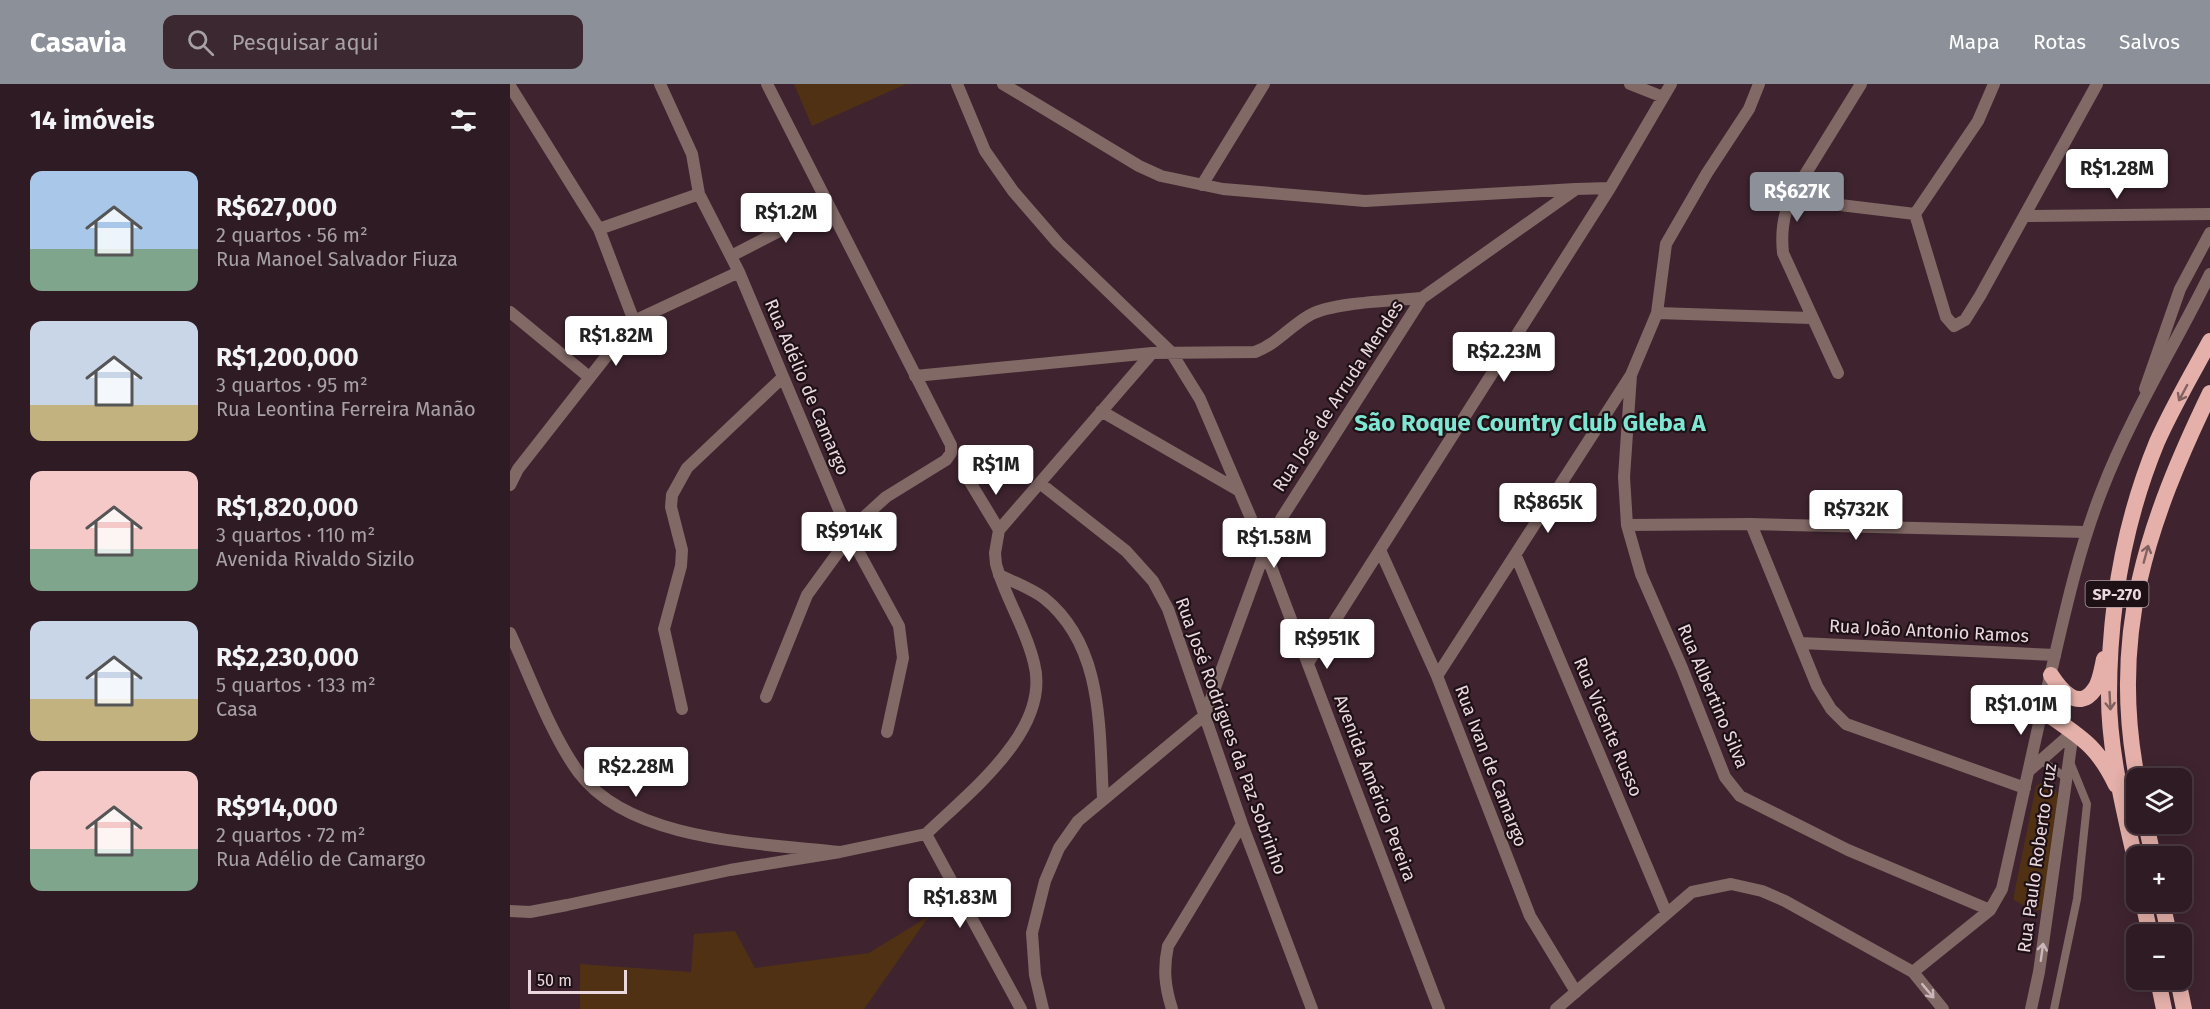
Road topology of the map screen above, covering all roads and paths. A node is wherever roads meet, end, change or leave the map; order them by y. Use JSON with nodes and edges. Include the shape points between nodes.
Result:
{"nodes":[{"id":1,"x":660,"y":84,"type":"edge"},
{"id":2,"x":767,"y":84,"type":"edge"},
{"id":3,"x":957,"y":84,"type":"edge"},
{"id":4,"x":1004,"y":84,"type":"edge"},
{"id":5,"x":1264,"y":84,"type":"edge"},
{"id":6,"x":1630,"y":84,"type":"edge"},
{"id":7,"x":1671,"y":84,"type":"edge"},
{"id":8,"x":1759,"y":84,"type":"edge"},
{"id":9,"x":1861,"y":84,"type":"edge"},
{"id":10,"x":1994,"y":84,"type":"edge"},
{"id":11,"x":2097,"y":84,"type":"edge"},
{"id":12,"x":510,"y":86,"type":"edge"},
{"id":13,"x":1663,"y":96,"type":"junction"},
{"id":14,"x":1202,"y":185,"type":"junction"},
{"id":15,"x":1610,"y":188,"type":"junction"},
{"id":16,"x":1576,"y":189,"type":"junction"},
{"id":17,"x":699,"y":194,"type":"junction"},
{"id":18,"x":1790,"y":199,"type":"junction"},
{"id":19,"x":828,"y":206,"type":"junction"},
{"id":20,"x":1915,"y":214,"type":"junction"},
{"id":21,"x":2210,"y":214,"type":"edge"},
{"id":22,"x":2025,"y":216,"type":"junction"},
{"id":23,"x":599,"y":228,"type":"junction"},
{"id":24,"x":2210,"y":233,"type":"edge"},
{"id":25,"x":731,"y":256,"type":"junction"},
{"id":26,"x":739,"y":272,"type":"junction"},
{"id":27,"x":2210,"y":274,"type":"edge"},
{"id":28,"x":1422,"y":298,"type":"junction"},
{"id":29,"x":510,"y":312,"type":"edge"},
{"id":30,"x":1657,"y":313,"type":"junction"},
{"id":31,"x":1812,"y":318,"type":"junction"},
{"id":32,"x":634,"y":321,"type":"junction"},
{"id":33,"x":2210,"y":341,"type":"edge"},
{"id":34,"x":1152,"y":352,"type":"junction"},
{"id":35,"x":1171,"y":352,"type":"junction"},
{"id":36,"x":1838,"y":373,"type":"dead end"},
{"id":37,"x":1631,"y":375,"type":"junction"},
{"id":38,"x":915,"y":376,"type":"junction"},
{"id":39,"x":589,"y":377,"type":"junction"},
{"id":40,"x":783,"y":377,"type":"junction"},
{"id":41,"x":2210,"y":393,"type":"edge"},
{"id":42,"x":2140,"y":402,"type":"junction"},
{"id":43,"x":1101,"y":411,"type":"junction"},
{"id":44,"x":967,"y":477,"type":"dead end"},
{"id":45,"x":1041,"y":484,"type":"junction"},
{"id":46,"x":510,"y":485,"type":"edge"},
{"id":47,"x":1238,"y":490,"type":"junction"},
{"id":48,"x":1751,"y":524,"type":"junction"},
{"id":49,"x":1627,"y":525,"type":"junction"},
{"id":50,"x":999,"y":530,"type":"junction"},
{"id":51,"x":2086,"y":532,"type":"junction"},
{"id":52,"x":850,"y":536,"type":"junction"},
{"id":53,"x":1380,"y":550,"type":"junction"},
{"id":54,"x":1265,"y":551,"type":"junction"},
{"id":55,"x":1516,"y":556,"type":"junction"},
{"id":56,"x":999,"y":575,"type":"junction"},
{"id":57,"x":2112,"y":632,"type":"junction"},
{"id":58,"x":510,"y":633,"type":"edge"},
{"id":59,"x":1802,"y":642,"type":"junction"},
{"id":60,"x":2055,"y":655,"type":"junction"},
{"id":61,"x":1308,"y":663,"type":"junction"},
{"id":62,"x":2051,"y":675,"type":"junction"},
{"id":63,"x":1437,"y":676,"type":"junction"},
{"id":64,"x":766,"y":697,"type":"dead end"},
{"id":65,"x":682,"y":709,"type":"dead end"},
{"id":66,"x":2042,"y":710,"type":"junction"},
{"id":67,"x":1205,"y":715,"type":"junction"},
{"id":68,"x":887,"y":732,"type":"dead end"},
{"id":69,"x":2073,"y":732,"type":"junction"},
{"id":70,"x":2039,"y":759,"type":"junction"},
{"id":71,"x":2068,"y":759,"type":"junction"},
{"id":72,"x":2136,"y":768,"type":"edge"},
{"id":73,"x":2030,"y":769,"type":"junction"},
{"id":74,"x":2065,"y":777,"type":"junction"},
{"id":75,"x":2025,"y":788,"type":"junction"},
{"id":76,"x":2079,"y":788,"type":"junction"},
{"id":77,"x":2121,"y":795,"type":"junction"},
{"id":78,"x":1103,"y":798,"type":"junction"},
{"id":79,"x":1242,"y":824,"type":"junction"},
{"id":80,"x":926,"y":834,"type":"junction"},
{"id":81,"x":2132,"y":846,"type":"edge"},
{"id":82,"x":840,"y":852,"type":"junction"},
{"id":83,"x":1990,"y":910,"type":"junction"},
{"id":84,"x":510,"y":911,"type":"edge"},
{"id":85,"x":1666,"y":912,"type":"junction"},
{"id":86,"x":1913,"y":972,"type":"junction"},
{"id":87,"x":2160,"y":990,"type":"edge"},
{"id":88,"x":2180,"y":990,"type":"edge"},
{"id":89,"x":1576,"y":992,"type":"junction"},
{"id":90,"x":1021,"y":1009,"type":"edge"},
{"id":91,"x":1043,"y":1009,"type":"edge"},
{"id":92,"x":1172,"y":1009,"type":"edge"},
{"id":93,"x":1312,"y":1009,"type":"edge"},
{"id":94,"x":1439,"y":1009,"type":"edge"},
{"id":95,"x":1556,"y":1009,"type":"edge"},
{"id":96,"x":1943,"y":1009,"type":"edge"},
{"id":97,"x":2031,"y":1009,"type":"edge"},
{"id":98,"x":2054,"y":1009,"type":"edge"},
{"id":99,"x":2163,"y":1009,"type":"edge"},
{"id":100,"x":2184,"y":1009,"type":"edge"}],
"edges":[{"from":1,"to":17,"type":"street","name":"Rua Adélio de Camargo","via":[[692,154]]},
{"from":2,"to":19,"type":"street"},
{"from":3,"to":35,"type":"street","name":"Avenida Américo Pereira","via":[[985,151],[1019,200]]},
{"from":4,"to":14,"type":"street","via":[[1139,166],[1161,176]]},
{"from":5,"to":14,"type":"street"},
{"from":6,"to":13,"type":"street"},
{"from":7,"to":13,"type":"street"},
{"from":8,"to":30,"type":"street","via":[[1749,109],[1666,244]]},
{"from":9,"to":18,"type":"street"},
{"from":10,"to":20,"type":"street","via":[[1977,121]]},
{"from":11,"to":22,"type":"street"},
{"from":12,"to":23,"type":"street"},
{"from":13,"to":15,"type":"street"},
{"from":14,"to":16,"type":"street","via":[[1365,201]]},
{"from":15,"to":16,"type":"street"},
{"from":15,"to":53,"type":"street"},
{"from":16,"to":28,"type":"street","name":"Rua José de Arruda Mendes"},
{"from":17,"to":23,"type":"street"},
{"from":17,"to":25,"type":"street","name":"Rua Adélio de Camargo"},
{"from":18,"to":20,"type":"street"},
{"from":18,"to":31,"type":"street","via":[[1783,218],[1784,253]]},
{"from":19,"to":25,"type":"street"},
{"from":19,"to":38,"type":"street"},
{"from":20,"to":22,"type":"street","via":[[1946,316],[1954,326],[1965,320]]},
{"from":21,"to":22,"type":"street"},
{"from":23,"to":32,"type":"street"},
{"from":24,"to":42,"type":"street","via":[[2180,289]]},
{"from":25,"to":26,"type":"street","name":"Rua Adélio de Camargo"},
{"from":26,"to":32,"type":"street"},
{"from":26,"to":40,"type":"street","name":"Rua Adélio de Camargo"},
{"from":27,"to":42,"type":"street","via":[[2178,339]]},
{"from":28,"to":35,"type":"street","via":[[1320,311],[1267,348],[1255,352]]},
{"from":28,"to":54,"type":"street","name":"Rua José de Arruda Mendes","via":[[1281,519]]},
{"from":29,"to":39,"type":"street"},
{"from":30,"to":31,"type":"street"},
{"from":30,"to":37,"type":"street"},
{"from":31,"to":36,"type":"street"},
{"from":32,"to":39,"type":"street"},
{"from":33,"to":57,"type":"highway","number":"SP-270","one_way":true,"via":[[2158,441],[2141,486],[2119,575]]},
{"from":34,"to":35,"type":"street"},
{"from":34,"to":38,"type":"street"},
{"from":34,"to":43,"type":"street"},
{"from":35,"to":47,"type":"street","name":"Avenida Américo Pereira","via":[[1210,419]]},
{"from":37,"to":49,"type":"street","name":"Rua Albertino Silva","via":[[1624,477]]},
{"from":37,"to":55,"type":"street"},
{"from":38,"to":52,"type":"street","via":[[951,445],[951,453],[873,506]]},
{"from":39,"to":46,"type":"street"},
{"from":40,"to":52,"type":"street","name":"Rua Adélio de Camargo"},
{"from":40,"to":65,"type":"street","via":[[687,468],[672,495],[671,507],[682,550],[664,629]]},
{"from":72,"to":41,"type":"highway","number":"SP-270","one_way":true,"via":[[2128,687],[2130,623],[2154,522],[2174,468]]},
{"from":42,"to":51,"type":"street"},
{"from":43,"to":45,"type":"street"},
{"from":43,"to":47,"type":"street"},
{"from":44,"to":50,"type":"street"},
{"from":45,"to":50,"type":"street"},
{"from":45,"to":67,"type":"street","name":"Rua José Rodrigues da Paz Sobrinho","via":[[1126,550],[1153,581],[1180,638]]},
{"from":47,"to":54,"type":"street","name":"Avenida Américo Pereira"},
{"from":48,"to":49,"type":"street"},
{"from":48,"to":51,"type":"street"},
{"from":48,"to":59,"type":"street"},
{"from":49,"to":83,"type":"street","name":"Rua Albertino Silva","via":[[1641,574],[1725,777],[1740,796],[1848,850]]},
{"from":50,"to":56,"type":"street","via":[[995,553]]},
{"from":51,"to":60,"type":"street"},
{"from":52,"to":64,"type":"street","via":[[807,595]]},
{"from":52,"to":68,"type":"street","name":"Rua Adélio de Camargo","via":[[890,607],[903,642],[901,672]]},
{"from":53,"to":61,"type":"street"},
{"from":53,"to":63,"type":"street","name":"Rua Ivan de Camargo"},
{"from":54,"to":61,"type":"street","name":"Avenida Américo Pereira"},
{"from":54,"to":67,"type":"street","name":"Rua José de Arruda Mendes"},
{"from":55,"to":63,"type":"street"},
{"from":55,"to":85,"type":"street","name":"Rua Vicente Russo"},
{"from":56,"to":78,"type":"street","via":[[1052,606],[1085,655],[1095,687]]},
{"from":56,"to":80,"type":"street","via":[[1035,664],[1033,703],[1026,724],[997,765]]},
{"from":57,"to":62,"type":"highway","via":[[2096,689],[2087,697],[2077,699],[2063,693]]},
{"from":57,"to":77,"type":"highway","number":"SP-270","one_way":true,"via":[[2109,699]]},
{"from":58,"to":82,"type":"street","via":[[565,750],[596,790],[618,806],[697,833]]},
{"from":59,"to":60,"type":"street","name":"Rua João Antonio Ramos"},
{"from":59,"to":75,"type":"street","via":[[1817,686],[1846,724]]},
{"from":60,"to":62,"type":"street"},
{"from":61,"to":94,"type":"street","name":"Avenida Américo Pereira"},
{"from":62,"to":66,"type":"street"},
{"from":63,"to":89,"type":"street","name":"Rua Ivan de Camargo","via":[[1524,901]]},
{"from":66,"to":69,"type":"highway"},
{"from":66,"to":73,"type":"street"},
{"from":67,"to":78,"type":"street"},
{"from":67,"to":79,"type":"street","name":"Rua José Rodrigues da Paz Sobrinho"},
{"from":69,"to":70,"type":"street","name":"Rua Paulo Roberto Cruz"},
{"from":69,"to":71,"type":"street","name":"Rua Paulo Roberto Cruz"},
{"from":69,"to":77,"type":"highway","via":[[2097,751]]},
{"from":70,"to":73,"type":"street","name":"Rua Paulo Roberto Cruz"},
{"from":70,"to":74,"type":"lane"},
{"from":71,"to":74,"type":"street","name":"Rua Paulo Roberto Cruz"},
{"from":71,"to":76,"type":"lane"},
{"from":73,"to":75,"type":"street"},
{"from":74,"to":76,"type":"lane"},
{"from":97,"to":74,"type":"street","name":"Rua Paulo Roberto Cruz","one_way":true},
{"from":75,"to":83,"type":"street","via":[[2008,870]]},
{"from":76,"to":98,"type":"lane","via":[[2087,804],[2077,899]]},
{"from":77,"to":81,"type":"highway","number":"SP-270"},
{"from":78,"to":91,"type":"street","via":[[1078,821],[1059,848],[1036,910],[1033,952]]},
{"from":79,"to":92,"type":"street","via":[[1168,945],[1165,987]]},
{"from":79,"to":93,"type":"street","name":"Rua José Rodrigues da Paz Sobrinho"},
{"from":80,"to":82,"type":"street"},
{"from":80,"to":90,"type":"street"},
{"from":82,"to":84,"type":"street","via":[[730,870],[530,912]]},
{"from":83,"to":86,"type":"street"},
{"from":85,"to":86,"type":"street","via":[[1692,892],[1731,884],[1761,891]]},
{"from":85,"to":89,"type":"street"},
{"from":86,"to":96,"type":"street","one_way":true},
{"from":87,"to":99,"type":"highway"},
{"from":88,"to":100,"type":"highway"},
{"from":89,"to":95,"type":"street"}]}
